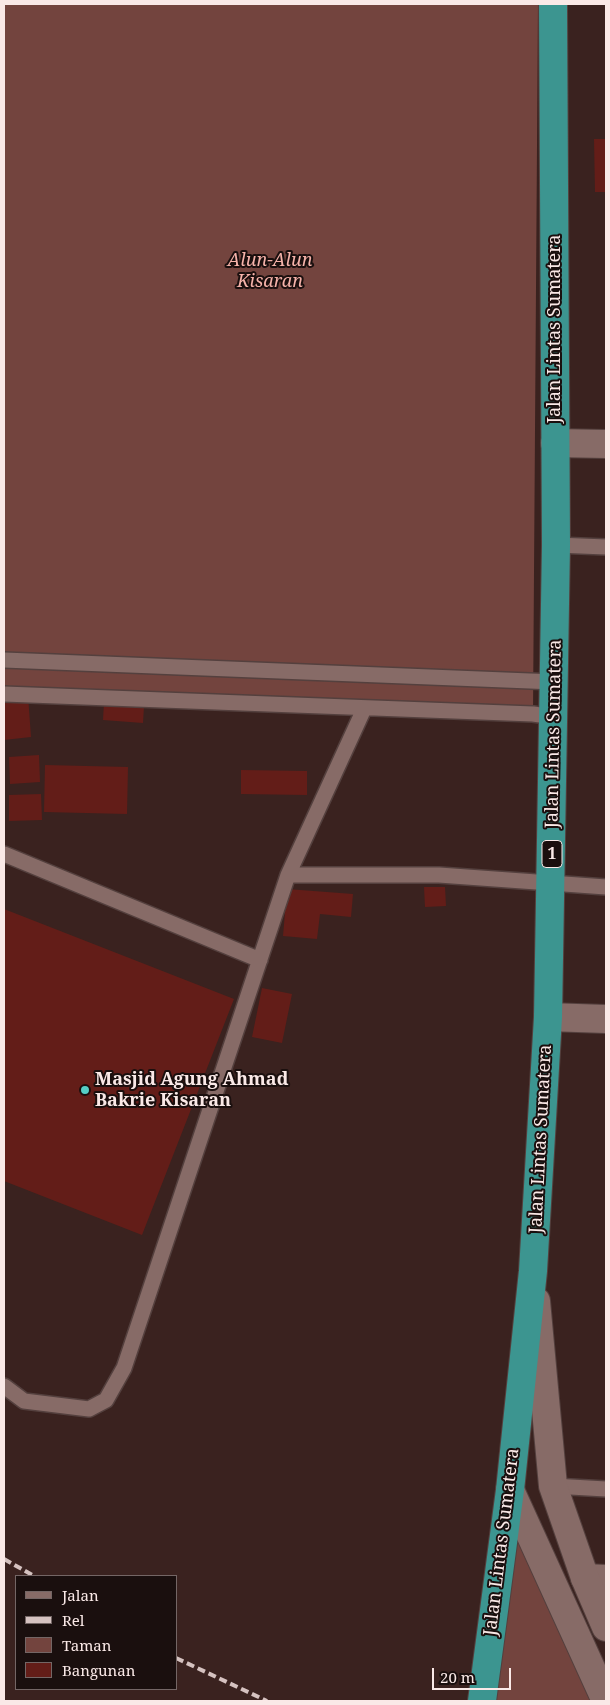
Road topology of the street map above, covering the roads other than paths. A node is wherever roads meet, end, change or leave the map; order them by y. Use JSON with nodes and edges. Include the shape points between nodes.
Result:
{"nodes":[{"id":1,"x":554,"y":4,"type":"edge"},
{"id":2,"x":555,"y":443,"type":"junction"},
{"id":3,"x":606,"y":444,"type":"edge"},
{"id":4,"x":556,"y":545,"type":"junction"},
{"id":5,"x":606,"y":547,"type":"edge"},
{"id":6,"x":4,"y":660,"type":"edge"},
{"id":7,"x":555,"y":682,"type":"junction"},
{"id":8,"x":4,"y":694,"type":"edge"},
{"id":9,"x":364,"y":709,"type":"junction"},
{"id":10,"x":554,"y":716,"type":"junction"},
{"id":11,"x":4,"y":854,"type":"edge"},
{"id":12,"x":288,"y":875,"type":"junction"},
{"id":13,"x":551,"y":883,"type":"junction"},
{"id":14,"x":606,"y":887,"type":"edge"},
{"id":15,"x":260,"y":960,"type":"junction"},
{"id":16,"x":548,"y":1017,"type":"junction"},
{"id":17,"x":606,"y":1019,"type":"edge"},
{"id":18,"x":533,"y":1271,"type":"junction"},
{"id":19,"x":4,"y":1386,"type":"edge"},
{"id":20,"x":553,"y":1486,"type":"junction"},
{"id":21,"x":606,"y":1489,"type":"edge"},
{"id":22,"x":510,"y":1490,"type":"junction"},
{"id":23,"x":595,"y":1578,"type":"edge"},
{"id":24,"x":606,"y":1626,"type":"edge"},
{"id":25,"x":482,"y":1701,"type":"edge"},
{"id":26,"x":606,"y":1701,"type":"edge"}],
"edges":[{"from":1,"to":2,"type":"highway","name":"Jalan Lintas Sumatera","number":"1"},
{"from":2,"to":3,"type":"main road"},
{"from":2,"to":4,"type":"highway","name":"Jalan Lintas Sumatera","number":"1"},
{"from":4,"to":5,"type":"lane"},
{"from":4,"to":7,"type":"highway","name":"Jalan Lintas Sumatera","number":"1"},
{"from":6,"to":7,"type":"lane"},
{"from":7,"to":10,"type":"highway","name":"Jalan Lintas Sumatera","number":"1"},
{"from":8,"to":9,"type":"lane"},
{"from":9,"to":10,"type":"lane"},
{"from":9,"to":12,"type":"lane"},
{"from":10,"to":13,"type":"highway","name":"Jalan Lintas Sumatera","number":"1"},
{"from":11,"to":15,"type":"lane"},
{"from":12,"to":13,"type":"lane","via":[[440,875]]},
{"from":12,"to":15,"type":"lane"},
{"from":13,"to":14,"type":"lane"},
{"from":13,"to":16,"type":"highway","name":"Jalan Lintas Sumatera","number":"1"},
{"from":15,"to":19,"type":"lane","via":[[124,1368],[106,1400],[89,1409],[24,1401]]},
{"from":16,"to":17,"type":"main road"},
{"from":16,"to":18,"type":"highway","name":"Jalan Lintas Sumatera","number":"1"},
{"from":18,"to":20,"type":"main road"},
{"from":18,"to":22,"type":"highway","name":"Jalan Lintas Sumatera","number":"1"},
{"from":20,"to":21,"type":"lane"},
{"from":20,"to":23,"type":"main road"},
{"from":22,"to":25,"type":"highway","name":"Jalan Lintas Sumatera","number":"1"},
{"from":22,"to":26,"type":"main road"},
{"from":23,"to":24,"type":"main road"}]}
